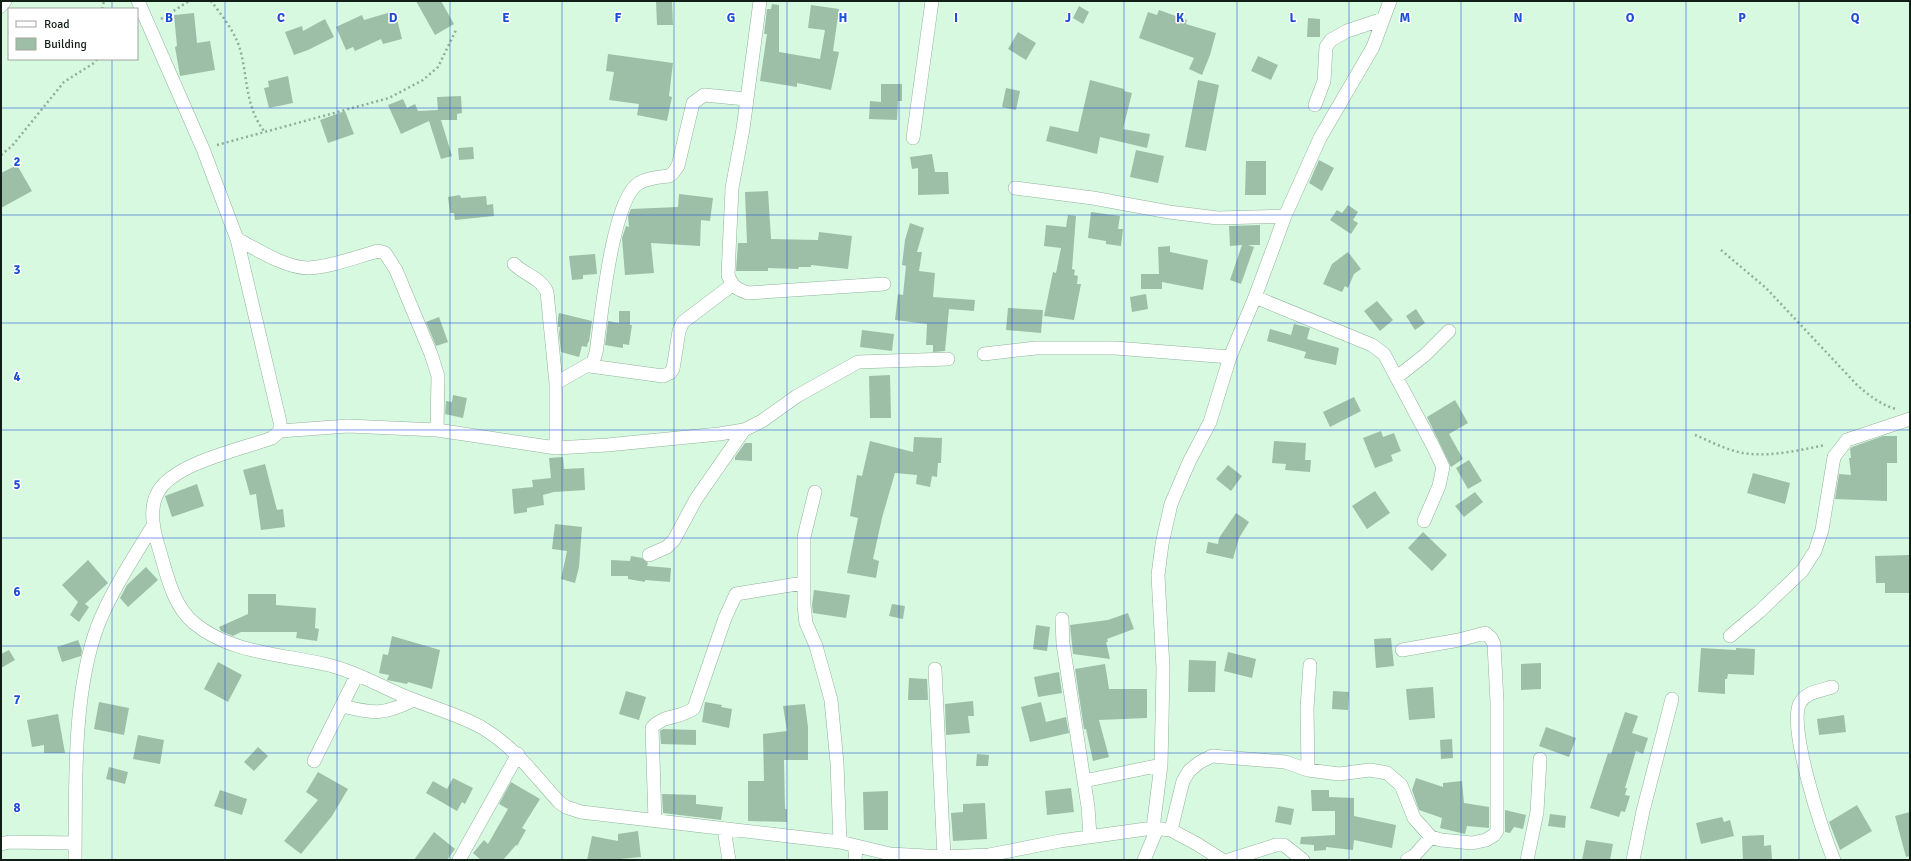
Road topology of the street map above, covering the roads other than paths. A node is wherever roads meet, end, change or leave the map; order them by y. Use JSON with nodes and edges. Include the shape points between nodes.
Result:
{"nodes":[{"id":1,"x":5,"y":1,"type":"edge"},
{"id":2,"x":138,"y":1,"type":"edge"},
{"id":3,"x":760,"y":1,"type":"edge"},
{"id":4,"x":932,"y":1,"type":"edge"},
{"id":5,"x":1390,"y":1,"type":"edge"},
{"id":6,"x":1,"y":6,"type":"edge"},
{"id":7,"x":1383,"y":19,"type":"junction"},
{"id":8,"x":746,"y":99,"type":"junction"},
{"id":9,"x":1315,"y":106,"type":"dead end"},
{"id":10,"x":913,"y":138,"type":"dead end"},
{"id":11,"x":1015,"y":188,"type":"dead end"},
{"id":12,"x":1285,"y":216,"type":"junction"},
{"id":13,"x":236,"y":239,"type":"junction"},
{"id":14,"x":514,"y":264,"type":"dead end"},
{"id":15,"x":884,"y":284,"type":"dead end"},
{"id":16,"x":732,"y":285,"type":"junction"},
{"id":17,"x":1256,"y":297,"type":"junction"},
{"id":18,"x":1450,"y":331,"type":"dead end"},
{"id":19,"x":984,"y":354,"type":"dead end"},
{"id":20,"x":1230,"y":357,"type":"junction"},
{"id":21,"x":948,"y":359,"type":"dead end"},
{"id":22,"x":590,"y":366,"type":"junction"},
{"id":23,"x":1397,"y":377,"type":"junction"},
{"id":24,"x":556,"y":383,"type":"junction"},
{"id":25,"x":1910,"y":419,"type":"edge"},
{"id":26,"x":437,"y":430,"type":"junction"},
{"id":27,"x":744,"y":430,"type":"junction"},
{"id":28,"x":280,"y":431,"type":"junction"},
{"id":29,"x":556,"y":448,"type":"junction"},
{"id":30,"x":815,"y":492,"type":"dead end"},
{"id":31,"x":1424,"y":522,"type":"dead end"},
{"id":32,"x":152,"y":527,"type":"junction"},
{"id":33,"x":649,"y":555,"type":"dead end"},
{"id":34,"x":803,"y":583,"type":"junction"},
{"id":35,"x":1062,"y":620,"type":"dead end"},
{"id":36,"x":1730,"y":636,"type":"dead end"},
{"id":37,"x":1402,"y":650,"type":"dead end"},
{"id":38,"x":1310,"y":665,"type":"dead end"},
{"id":39,"x":935,"y":669,"type":"dead end"},
{"id":40,"x":357,"y":675,"type":"junction"},
{"id":41,"x":1832,"y":687,"type":"dead end"},
{"id":42,"x":1672,"y":699,"type":"dead end"},
{"id":43,"x":414,"y":700,"type":"junction"},
{"id":44,"x":342,"y":706,"type":"junction"},
{"id":45,"x":518,"y":754,"type":"junction"},
{"id":46,"x":1540,"y":759,"type":"dead end"},
{"id":47,"x":314,"y":761,"type":"dead end"},
{"id":48,"x":1161,"y":766,"type":"junction"},
{"id":49,"x":1308,"y":770,"type":"junction"},
{"id":50,"x":1084,"y":781,"type":"junction"},
{"id":51,"x":655,"y":820,"type":"junction"},
{"id":52,"x":1155,"y":828,"type":"junction"},
{"id":53,"x":724,"y":829,"type":"junction"},
{"id":54,"x":1171,"y":830,"type":"junction"},
{"id":55,"x":1090,"y":836,"type":"junction"},
{"id":56,"x":1431,"y":837,"type":"junction"},
{"id":57,"x":840,"y":842,"type":"junction"},
{"id":58,"x":75,"y":843,"type":"junction"},
{"id":59,"x":1,"y":844,"type":"edge"},
{"id":60,"x":856,"y":846,"type":"junction"},
{"id":61,"x":944,"y":857,"type":"junction"},
{"id":62,"x":75,"y":860,"type":"edge"},
{"id":63,"x":459,"y":860,"type":"edge"},
{"id":64,"x":729,"y":860,"type":"edge"},
{"id":65,"x":855,"y":860,"type":"edge"},
{"id":66,"x":1144,"y":860,"type":"edge"},
{"id":67,"x":1222,"y":860,"type":"edge"},
{"id":68,"x":1229,"y":860,"type":"edge"},
{"id":69,"x":1303,"y":860,"type":"edge"},
{"id":70,"x":1407,"y":860,"type":"edge"},
{"id":71,"x":1527,"y":860,"type":"edge"},
{"id":72,"x":1633,"y":860,"type":"edge"},
{"id":73,"x":1834,"y":860,"type":"edge"}],
"edges":[{"from":1,"to":6,"type":"street"},
{"from":2,"to":13,"type":"street","via":[[203,149]]},
{"from":3,"to":8,"type":"street"},
{"from":4,"to":10,"type":"street"},
{"from":5,"to":7,"type":"street"},
{"from":7,"to":9,"type":"street","via":[[1347,31],[1330,40],[1326,47],[1324,81]]},
{"from":7,"to":12,"type":"street","via":[[1373,47],[1320,138]]},
{"from":8,"to":16,"type":"street","via":[[732,188],[728,275]]},
{"from":8,"to":22,"type":"street","via":[[704,94],[699,97],[693,103],[678,166],[673,173],[639,182],[630,190],[613,235],[596,353]]},
{"from":11,"to":12,"type":"street","via":[[1218,218]]},
{"from":12,"to":17,"type":"street"},
{"from":13,"to":26,"type":"street","via":[[292,266],[308,268],[378,251],[385,253],[396,270],[438,376]]},
{"from":13,"to":28,"type":"street","via":[[270,376]]},
{"from":14,"to":24,"type":"street","via":[[542,282],[547,292]]},
{"from":15,"to":16,"type":"street","via":[[748,292],[738,290]]},
{"from":16,"to":22,"type":"street","via":[[683,322],[678,331],[670,373],[664,376]]},
{"from":17,"to":20,"type":"street"},
{"from":17,"to":23,"type":"street","via":[[1372,345],[1384,354]]},
{"from":18,"to":23,"type":"street"},
{"from":19,"to":20,"type":"street","via":[[1036,348],[1107,348]]},
{"from":20,"to":48,"type":"street","via":[[1210,422],[1171,504],[1162,544],[1158,575],[1163,668]]},
{"from":21,"to":27,"type":"street","via":[[858,362]]},
{"from":22,"to":24,"type":"street"},
{"from":23,"to":31,"type":"street","via":[[1443,467],[1439,486]]},
{"from":24,"to":29,"type":"street"},
{"from":25,"to":36,"type":"street","via":[[1847,440],[1834,458],[1822,530],[1815,551],[1802,571]]},
{"from":26,"to":28,"type":"street","via":[[348,426]]},
{"from":26,"to":29,"type":"street"},
{"from":27,"to":29,"type":"street"},
{"from":27,"to":33,"type":"street","via":[[696,499],[674,540],[667,547]]},
{"from":28,"to":32,"type":"street","via":[[272,438],[191,465],[168,480],[158,492]]},
{"from":30,"to":34,"type":"street","via":[[804,537]]},
{"from":32,"to":40,"type":"street","via":[[170,583],[182,609],[192,622],[225,641],[246,648],[325,664]]},
{"from":32,"to":58,"type":"street","via":[[108,602],[88,662],[79,727]]},
{"from":34,"to":51,"type":"street","via":[[736,594],[725,618],[694,708],[688,713],[657,721],[652,728]]},
{"from":34,"to":57,"type":"street","via":[[806,623],[816,646],[830,700],[837,763]]},
{"from":35,"to":50,"type":"street","via":[[1063,644]]},
{"from":37,"to":56,"type":"street","via":[[1485,633],[1494,644],[1497,702],[1497,831],[1486,840],[1472,843]]},
{"from":38,"to":49,"type":"street","via":[[1307,708]]},
{"from":39,"to":61,"type":"street"},
{"from":40,"to":43,"type":"street"},
{"from":40,"to":44,"type":"street"},
{"from":41,"to":73,"type":"street","via":[[1804,698],[1799,705],[1797,724],[1805,771]]},
{"from":42,"to":72,"type":"street"},
{"from":43,"to":44,"type":"street","via":[[396,709],[374,713]]},
{"from":43,"to":45,"type":"street","via":[[480,727],[506,743]]},
{"from":44,"to":47,"type":"street"},
{"from":45,"to":51,"type":"street","via":[[555,798],[566,807],[581,812]]},
{"from":45,"to":63,"type":"street"},
{"from":46,"to":71,"type":"street","via":[[1537,812]]},
{"from":48,"to":50,"type":"street"},
{"from":48,"to":52,"type":"street"},
{"from":49,"to":54,"type":"street","via":[[1284,762],[1212,756],[1200,762],[1182,781]]},
{"from":49,"to":56,"type":"street","via":[[1339,774],[1370,770],[1387,773],[1401,785],[1414,818]]},
{"from":50,"to":55,"type":"street"},
{"from":51,"to":53,"type":"street"},
{"from":52,"to":54,"type":"street"},
{"from":52,"to":55,"type":"street"},
{"from":52,"to":66,"type":"street"},
{"from":53,"to":57,"type":"street"},
{"from":53,"to":64,"type":"street"},
{"from":54,"to":67,"type":"street"},
{"from":55,"to":61,"type":"street","via":[[989,855]]},
{"from":56,"to":70,"type":"street"},
{"from":57,"to":60,"type":"street"},
{"from":58,"to":59,"type":"street"},
{"from":58,"to":62,"type":"street"},
{"from":60,"to":61,"type":"street","via":[[890,854]]},
{"from":60,"to":65,"type":"street"},
{"from":68,"to":69,"type":"street","via":[[1276,845],[1284,845]]}]}
